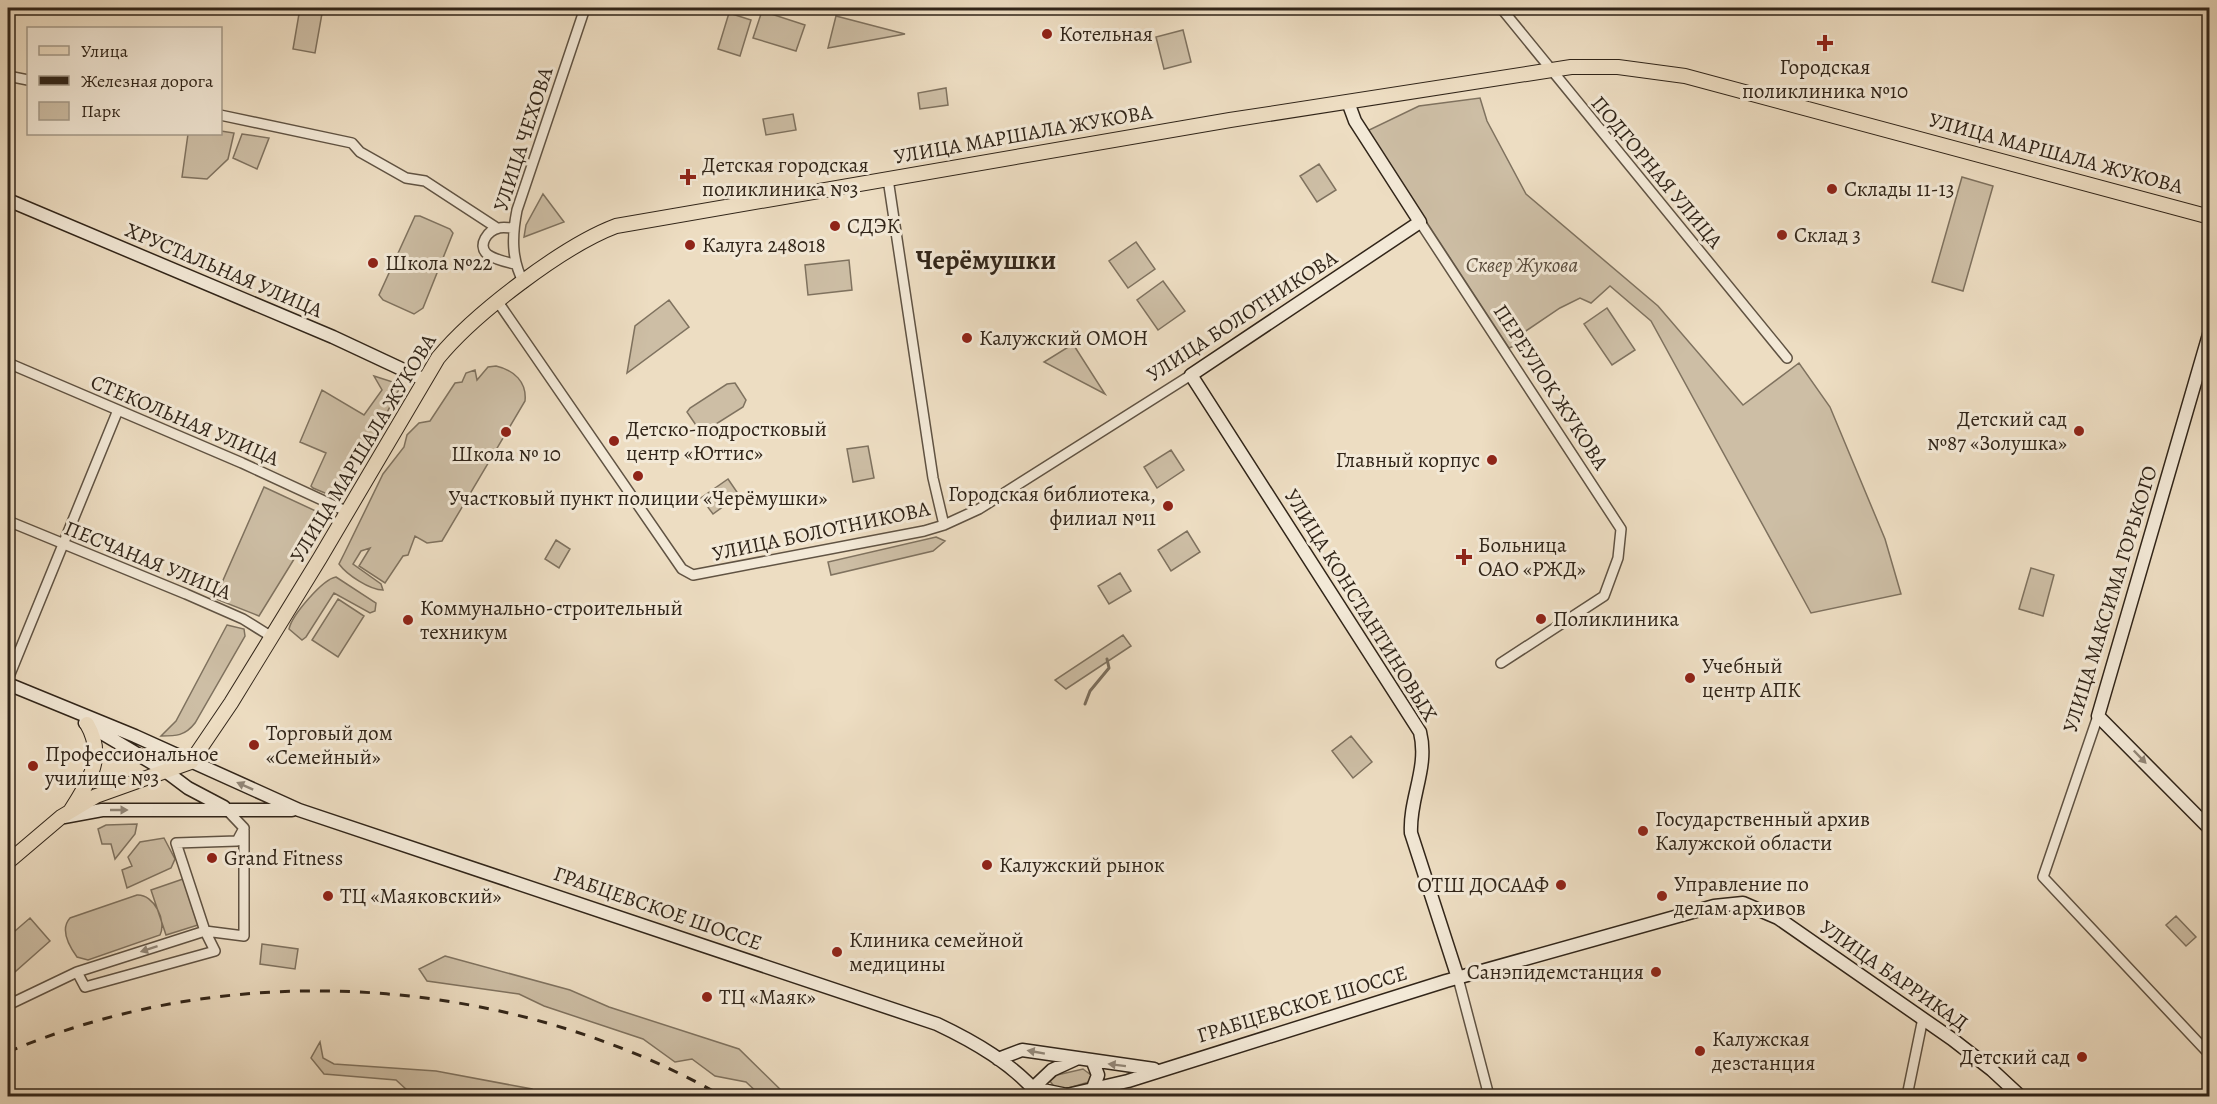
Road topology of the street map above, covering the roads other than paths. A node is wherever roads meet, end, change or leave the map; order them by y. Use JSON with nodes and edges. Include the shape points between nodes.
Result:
{"nodes":[{"id":1,"x":585,"y":8,"type":"edge"},
{"id":2,"x":1501,"y":8,"type":"edge"},
{"id":3,"x":1553,"y":69,"type":"junction"},
{"id":4,"x":8,"y":76,"type":"edge"},
{"id":5,"x":27,"y":80,"type":"edge"},
{"id":6,"x":1348,"y":102,"type":"junction"},
{"id":7,"x":222,"y":115,"type":"edge"},
{"id":8,"x":888,"y":179,"type":"junction"},
{"id":9,"x":8,"y":200,"type":"edge"},
{"id":10,"x":2210,"y":217,"type":"edge"},
{"id":11,"x":1420,"y":222,"type":"junction"},
{"id":12,"x":497,"y":228,"type":"junction"},
{"id":13,"x":514,"y":228,"type":"junction"},
{"id":14,"x":515,"y":264,"type":"junction"},
{"id":15,"x":524,"y":283,"type":"junction"},
{"id":16,"x":498,"y":302,"type":"junction"},
{"id":17,"x":2210,"y":331,"type":"edge"},
{"id":18,"x":1787,"y":358,"type":"dead end"},
{"id":19,"x":8,"y":363,"type":"edge"},
{"id":20,"x":1191,"y":375,"type":"junction"},
{"id":21,"x":424,"y":380,"type":"junction"},
{"id":22,"x":118,"y":410,"type":"junction"},
{"id":23,"x":348,"y":512,"type":"junction"},
{"id":24,"x":8,"y":521,"type":"edge"},
{"id":25,"x":944,"y":525,"type":"junction"},
{"id":26,"x":64,"y":545,"type":"junction"},
{"id":27,"x":272,"y":637,"type":"junction"},
{"id":28,"x":1501,"y":663,"type":"dead end"},
{"id":29,"x":8,"y":679,"type":"edge"},
{"id":30,"x":8,"y":684,"type":"edge"},
{"id":31,"x":45,"y":700,"type":"junction"},
{"id":32,"x":2098,"y":716,"type":"junction"},
{"id":33,"x":87,"y":724,"type":"junction"},
{"id":34,"x":190,"y":762,"type":"junction"},
{"id":35,"x":164,"y":770,"type":"junction"},
{"id":36,"x":226,"y":809,"type":"junction"},
{"id":37,"x":299,"y":810,"type":"junction"},
{"id":38,"x":66,"y":814,"type":"junction"},
{"id":39,"x":244,"y":828,"type":"junction"},
{"id":40,"x":2210,"y":829,"type":"edge"},
{"id":41,"x":8,"y":862,"type":"edge"},
{"id":42,"x":205,"y":931,"type":"junction"},
{"id":43,"x":77,"y":972,"type":"junction"},
{"id":44,"x":1458,"y":978,"type":"junction"},
{"id":45,"x":8,"y":1005,"type":"edge"},
{"id":46,"x":1923,"y":1018,"type":"junction"},
{"id":47,"x":2210,"y":1054,"type":"edge"},
{"id":48,"x":998,"y":1059,"type":"junction"},
{"id":49,"x":1076,"y":1059,"type":"junction"},
{"id":50,"x":1093,"y":1062,"type":"junction"},
{"id":51,"x":1159,"y":1069,"type":"junction"},
{"id":52,"x":1093,"y":1088,"type":"junction"},
{"id":53,"x":1037,"y":1092,"type":"edge"},
{"id":54,"x":1074,"y":1095,"type":"edge"},
{"id":55,"x":1488,"y":1096,"type":"edge"},
{"id":56,"x":1907,"y":1096,"type":"edge"},
{"id":57,"x":2020,"y":1096,"type":"edge"}],
"edges":[{"from":1,"to":13,"type":"street","name":"УЛИЦА ЧЕХОВА"},
{"from":2,"to":3,"type":"street","name":"ПОДГОРНАЯ УЛИЦА"},
{"from":3,"to":6,"type":"main road","name":"УЛИЦА МАРШАЛА ЖУКОВА"},
{"from":3,"to":10,"type":"main road","name":"УЛИЦА МАРШАЛА ЖУКОВА","via":[[1618,67],[1685,76]]},
{"from":3,"to":18,"type":"street","name":"ПОДГОРНАЯ УЛИЦА","via":[[1575,101]]},
{"from":4,"to":5,"type":"street"},
{"from":6,"to":8,"type":"main road","name":"УЛИЦА МАРШАЛА ЖУКОВА"},
{"from":6,"to":11,"type":"street","name":"ПЕРЕУЛОК ЖУКОВА","via":[[1355,121]]},
{"from":7,"to":12,"type":"street","via":[[352,143],[360,152],[406,178],[425,182]]},
{"from":8,"to":15,"type":"main road","name":"УЛИЦА МАРШАЛА ЖУКОВА","via":[[624,223],[599,232]]},
{"from":8,"to":25,"type":"street","via":[[933,478]]},
{"from":9,"to":21,"type":"street","name":"ХРУСТАЛЬНАЯ УЛИЦА","via":[[333,337]]},
{"from":11,"to":20,"type":"street","name":"УЛИЦА БОЛОТНИКОВА"},
{"from":11,"to":28,"type":"street","name":"ПЕРЕУЛОК ЖУКОВА","via":[[1621,530],[1618,558],[1604,596]]},
{"from":12,"to":13,"type":"street"},
{"from":12,"to":14,"type":"street","via":[[483,242],[484,250],[495,259]]},
{"from":13,"to":14,"type":"street","name":"УЛИЦА ЧЕХОВА"},
{"from":14,"to":15,"type":"street","name":"УЛИЦА ЧЕХОВА"},
{"from":15,"to":16,"type":"main road","name":"УЛИЦА МАРШАЛА ЖУКОВА"},
{"from":16,"to":21,"type":"main road","name":"УЛИЦА МАРШАЛА ЖУКОВА","via":[[455,337]]},
{"from":16,"to":25,"type":"street","name":"УЛИЦА БОЛОТНИКОВА","via":[[682,569],[693,575]]},
{"from":17,"to":32,"type":"street","name":"УЛИЦА МАКСИМА ГОРЬКОГО"},
{"from":19,"to":22,"type":"street","name":"СТЕКОЛЬНАЯ УЛИЦА"},
{"from":20,"to":25,"type":"street","name":"УЛИЦА БОЛОТНИКОВА","via":[[979,509]]},
{"from":20,"to":44,"type":"street","name":"УЛИЦА КОНСТАНТИНОВЫХ","via":[[1420,732],[1424,754],[1410,820],[1411,833]]},
{"from":21,"to":23,"type":"main road","name":"УЛИЦА МАРШАЛА ЖУКОВА"},
{"from":22,"to":23,"type":"street","name":"СТЕКОЛЬНАЯ УЛИЦА"},
{"from":22,"to":26,"type":"street"},
{"from":23,"to":27,"type":"main road","name":"УЛИЦА МАРШАЛА ЖУКОВА"},
{"from":24,"to":26,"type":"street","name":"ПЕСЧАНАЯ УЛИЦА"},
{"from":26,"to":27,"type":"street","name":"ПЕСЧАНАЯ УЛИЦА","via":[[243,619]]},
{"from":26,"to":29,"type":"street"},
{"from":27,"to":34,"type":"main road","name":"УЛИЦА МАРШАЛА ЖУКОВА"},
{"from":30,"to":31,"type":"street"},
{"from":31,"to":33,"type":"street"},
{"from":31,"to":34,"type":"street"},
{"from":32,"to":40,"type":"street","one_way":true},
{"from":32,"to":47,"type":"street","name":"УЛИЦА МАКСИМА ГОРЬКОГО","via":[[2043,877]]},
{"from":33,"to":35,"type":"street"},
{"from":33,"to":38,"type":"main road","via":[[93,736],[94,769]]},
{"from":34,"to":35,"type":"main road"},
{"from":37,"to":34,"type":"street","one_way":true},
{"from":35,"to":36,"type":"street"},
{"from":35,"to":38,"type":"main road","via":[[96,796]]},
{"from":36,"to":37,"type":"street"},
{"from":38,"to":36,"type":"street","one_way":true},
{"from":36,"to":39,"type":"street"},
{"from":37,"to":48,"type":"street","name":"ГРАБЦЕВСКОЕ ШОССЕ","via":[[927,1021],[966,1038]]},
{"from":38,"to":41,"type":"main road"},
{"from":39,"to":42,"type":"street","via":[[244,936]]},
{"from":39,"to":42,"type":"street","via":[[237,841],[177,843]]},
{"from":42,"to":43,"type":"street","one_way":true},
{"from":42,"to":43,"type":"street","via":[[215,951],[86,987]]},
{"from":43,"to":45,"type":"street"},
{"from":44,"to":46,"type":"street","name":"УЛИЦА БАРРИКАД","via":[[1714,906],[1743,903],[1778,918]]},
{"from":44,"to":51,"type":"street","name":"ГРАБЦЕВСКОЕ ШОССЕ"},
{"from":44,"to":55,"type":"street"},
{"from":46,"to":56,"type":"street"},
{"from":46,"to":57,"type":"street","name":"УЛИЦА БАРРИКАД"},
{"from":49,"to":48,"type":"street","name":"ГРАБЦЕВСКОЕ ШОССЕ","one_way":true,"via":[[1022,1050]]},
{"from":48,"to":53,"type":"street","name":"ГРАБЦЕВСКОЕ ШОССЕ"},
{"from":49,"to":50,"type":"street","name":"ГРАБЦЕВСКОЕ ШОССЕ"},
{"from":49,"to":53,"type":"street","via":[[1052,1070]]},
{"from":51,"to":50,"type":"street","name":"ГРАБЦЕВСКОЕ ШОССЕ","one_way":true},
{"from":50,"to":52,"type":"street","via":[[1098,1075]]},
{"from":51,"to":52,"type":"street","name":"ГРАБЦЕВСКОЕ ШОССЕ"},
{"from":52,"to":54,"type":"street","name":"ГРАБЦЕВСКОЕ ШОССЕ"},
{"from":53,"to":54,"type":"street"}]}
